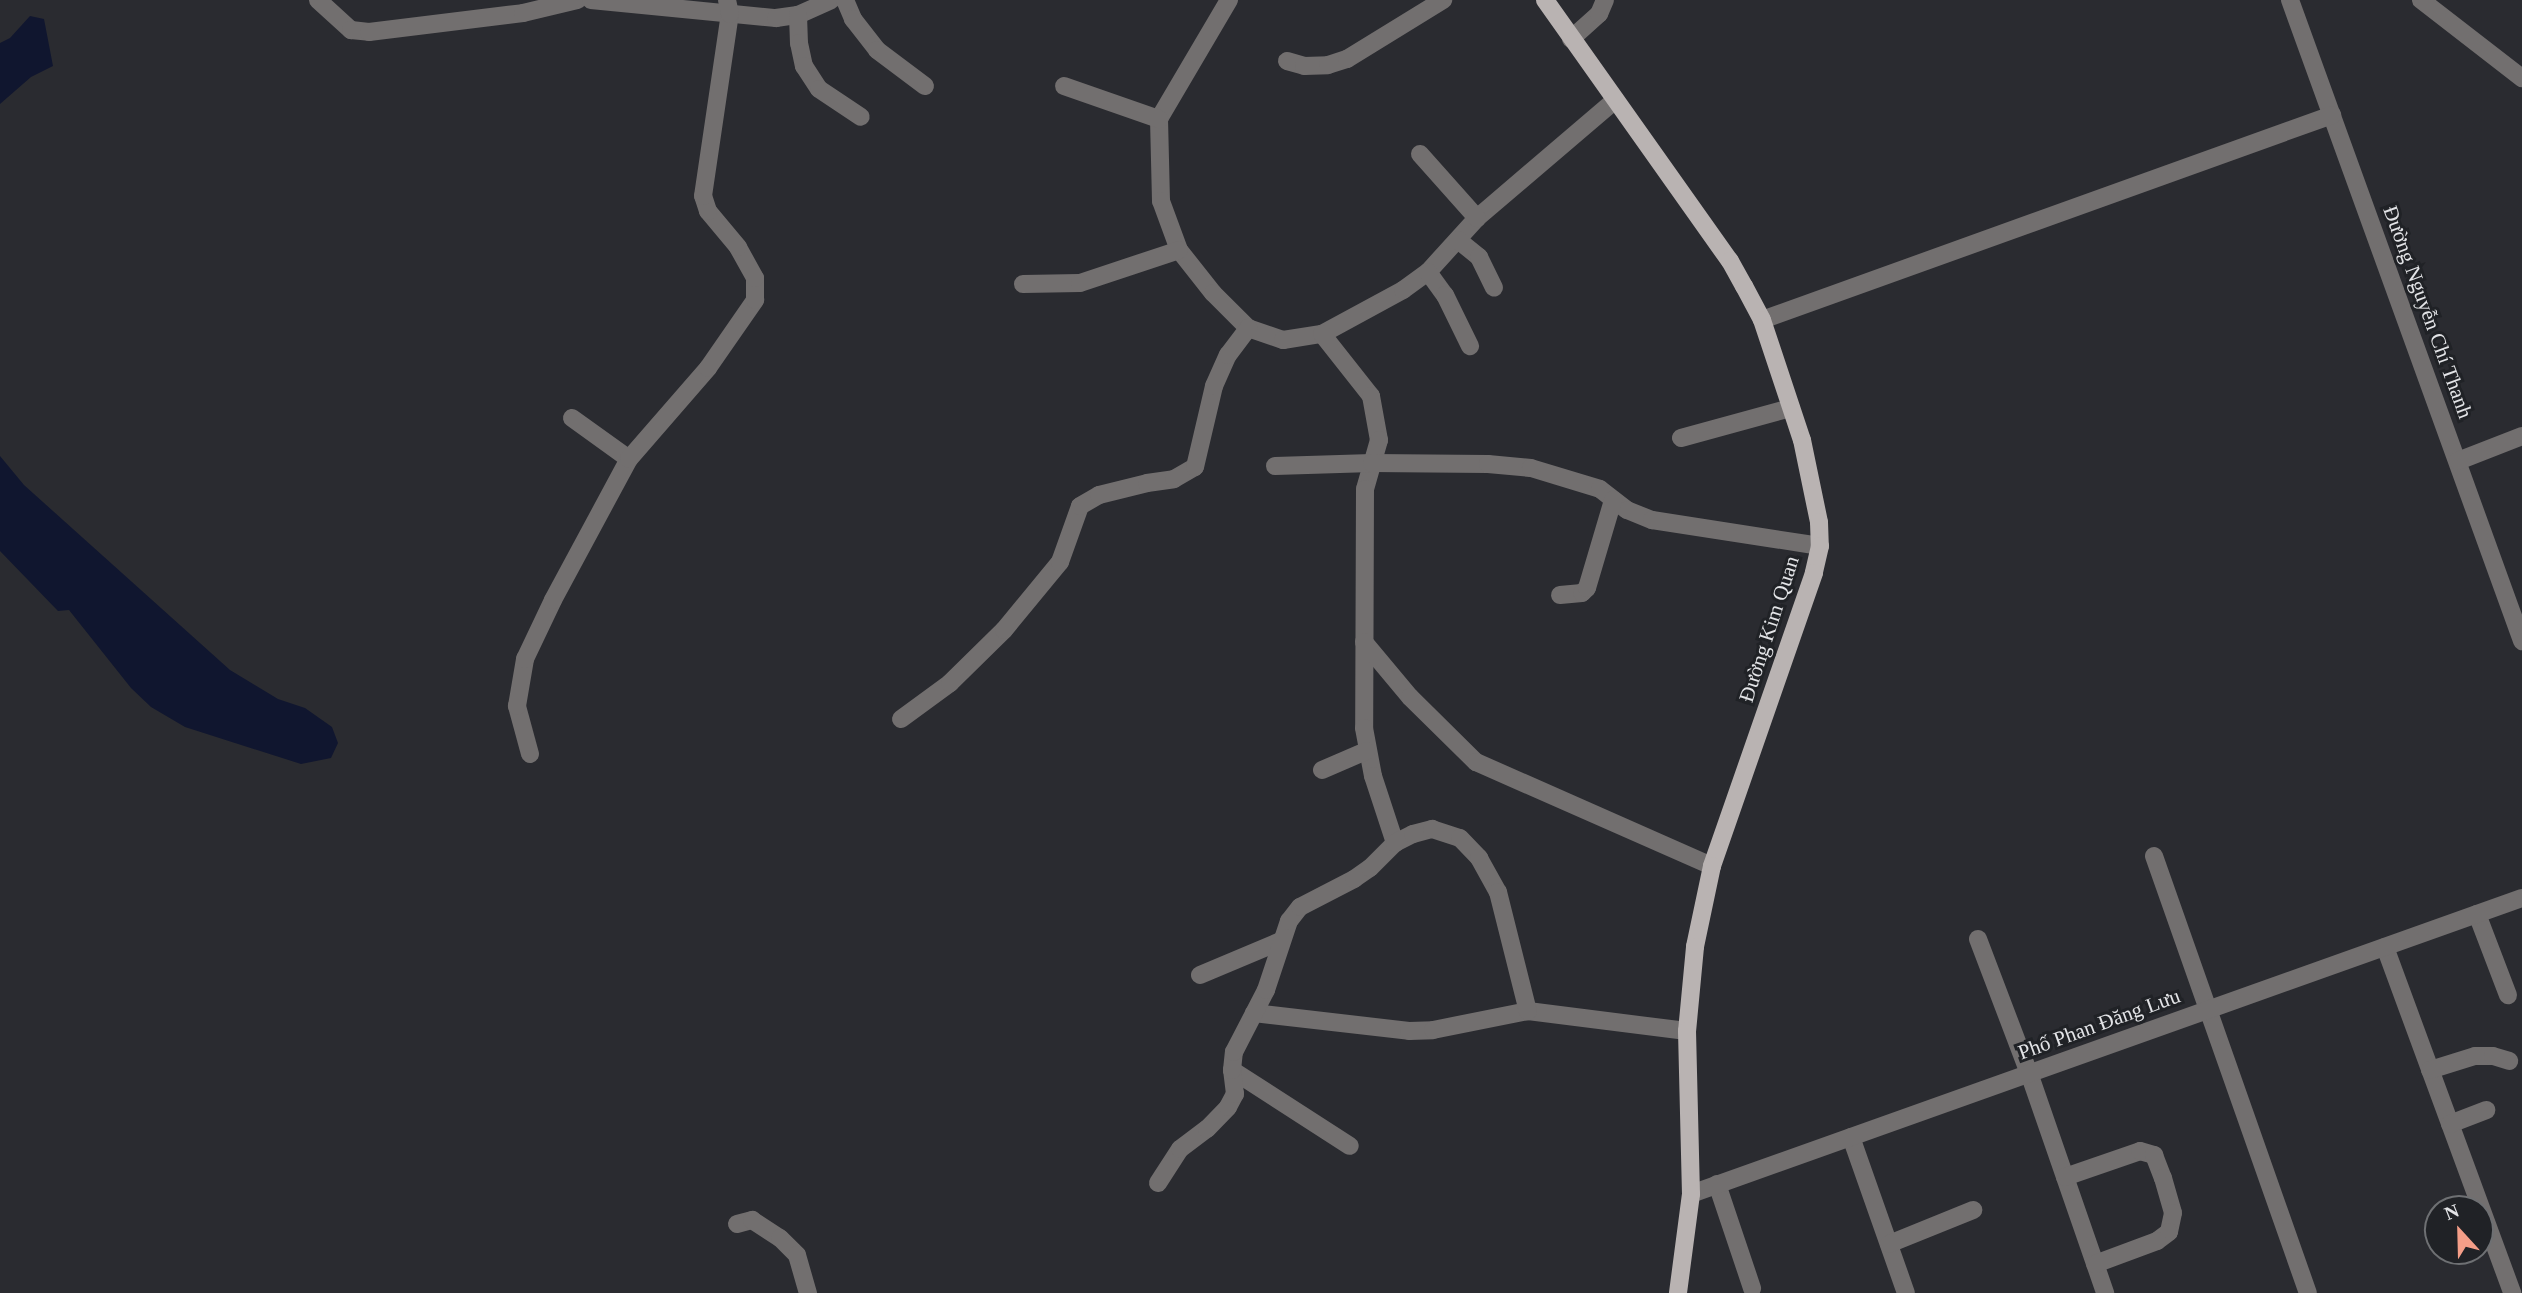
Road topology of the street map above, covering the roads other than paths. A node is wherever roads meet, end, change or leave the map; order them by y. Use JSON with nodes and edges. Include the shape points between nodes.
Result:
{"nodes":[{"id":1,"x":318,"y":0,"type":"edge"},
{"id":2,"x":577,"y":0,"type":"edge"},
{"id":3,"x":592,"y":0,"type":"edge"},
{"id":4,"x":831,"y":0,"type":"edge"},
{"id":5,"x":845,"y":0,"type":"edge"},
{"id":6,"x":1229,"y":0,"type":"edge"},
{"id":7,"x":1443,"y":0,"type":"edge"},
{"id":8,"x":1545,"y":0,"type":"edge"},
{"id":9,"x":1605,"y":0,"type":"edge"},
{"id":10,"x":2290,"y":0,"type":"edge"},
{"id":11,"x":2421,"y":0,"type":"edge"},
{"id":12,"x":728,"y":7,"type":"edge"},
{"id":13,"x":797,"y":15,"type":"junction"},
{"id":14,"x":1571,"y":39,"type":"junction"},
{"id":15,"x":1287,"y":61,"type":"dead end"},
{"id":16,"x":2522,"y":78,"type":"edge"},
{"id":17,"x":925,"y":86,"type":"dead end"},
{"id":18,"x":1064,"y":86,"type":"dead end"},
{"id":19,"x":1615,"y":100,"type":"junction"},
{"id":20,"x":2332,"y":115,"type":"junction"},
{"id":21,"x":861,"y":117,"type":"dead end"},
{"id":22,"x":1159,"y":119,"type":"junction"},
{"id":23,"x":1420,"y":154,"type":"dead end"},
{"id":24,"x":1477,"y":218,"type":"junction"},
{"id":25,"x":1458,"y":240,"type":"junction"},
{"id":26,"x":1179,"y":250,"type":"junction"},
{"id":27,"x":1428,"y":272,"type":"junction"},
{"id":28,"x":1023,"y":284,"type":"dead end"},
{"id":29,"x":1494,"y":288,"type":"dead end"},
{"id":30,"x":1762,"y":320,"type":"junction"},
{"id":31,"x":1248,"y":328,"type":"junction"},
{"id":32,"x":1322,"y":334,"type":"junction"},
{"id":33,"x":1470,"y":346,"type":"dead end"},
{"id":34,"x":1791,"y":408,"type":"junction"},
{"id":35,"x":572,"y":418,"type":"dead end"},
{"id":36,"x":2522,"y":436,"type":"edge"},
{"id":37,"x":1681,"y":438,"type":"dead end"},
{"id":38,"x":629,"y":459,"type":"junction"},
{"id":39,"x":2458,"y":461,"type":"junction"},
{"id":40,"x":1371,"y":463,"type":"junction"},
{"id":41,"x":1275,"y":466,"type":"dead end"},
{"id":42,"x":1613,"y":500,"type":"junction"},
{"id":43,"x":1820,"y":546,"type":"junction"},
{"id":44,"x":1560,"y":595,"type":"dead end"},
{"id":45,"x":2522,"y":640,"type":"edge"},
{"id":46,"x":1364,"y":642,"type":"junction"},
{"id":47,"x":901,"y":719,"type":"dead end"},
{"id":48,"x":1366,"y":751,"type":"junction"},
{"id":49,"x":530,"y":754,"type":"dead end"},
{"id":50,"x":1322,"y":770,"type":"dead end"},
{"id":51,"x":1395,"y":843,"type":"junction"},
{"id":52,"x":2154,"y":856,"type":"dead end"},
{"id":53,"x":1712,"y":866,"type":"junction"},
{"id":54,"x":2522,"y":898,"type":"edge"},
{"id":55,"x":2477,"y":914,"type":"junction"},
{"id":56,"x":1978,"y":939,"type":"dead end"},
{"id":57,"x":1281,"y":941,"type":"junction"},
{"id":58,"x":2385,"y":947,"type":"junction"},
{"id":59,"x":1200,"y":975,"type":"dead end"},
{"id":60,"x":2508,"y":995,"type":"dead end"},
{"id":61,"x":2208,"y":1009,"type":"junction"},
{"id":62,"x":1528,"y":1011,"type":"junction"},
{"id":63,"x":1254,"y":1013,"type":"junction"},
{"id":64,"x":1687,"y":1031,"type":"junction"},
{"id":65,"x":2509,"y":1061,"type":"dead end"},
{"id":66,"x":1231,"y":1070,"type":"junction"},
{"id":67,"x":2430,"y":1070,"type":"junction"},
{"id":68,"x":2029,"y":1073,"type":"junction"},
{"id":69,"x":2486,"y":1110,"type":"dead end"},
{"id":70,"x":2450,"y":1124,"type":"junction"},
{"id":71,"x":1851,"y":1137,"type":"junction"},
{"id":72,"x":1350,"y":1146,"type":"dead end"},
{"id":73,"x":2065,"y":1177,"type":"junction"},
{"id":74,"x":1158,"y":1183,"type":"dead end"},
{"id":75,"x":1717,"y":1184,"type":"junction"},
{"id":76,"x":1691,"y":1194,"type":"junction"},
{"id":77,"x":1973,"y":1210,"type":"dead end"},
{"id":78,"x":737,"y":1224,"type":"dead end"},
{"id":79,"x":1889,"y":1244,"type":"junction"},
{"id":80,"x":2095,"y":1264,"type":"junction"},
{"id":81,"x":1752,"y":1288,"type":"dead end"},
{"id":82,"x":808,"y":1293,"type":"edge"},
{"id":83,"x":1678,"y":1293,"type":"edge"},
{"id":84,"x":1906,"y":1293,"type":"edge"},
{"id":85,"x":2105,"y":1293,"type":"edge"},
{"id":86,"x":2308,"y":1293,"type":"edge"},
{"id":87,"x":2512,"y":1293,"type":"edge"}],
"edges":[{"from":1,"to":2,"type":"street","via":[[351,30],[369,32],[523,13]]},
{"from":3,"to":12,"type":"street"},
{"from":4,"to":13,"type":"street"},
{"from":5,"to":17,"type":"street","via":[[853,19],[877,50]]},
{"from":6,"to":22,"type":"street"},
{"from":7,"to":15,"type":"street","via":[[1347,59],[1304,66]]},
{"from":8,"to":14,"type":"main road","name":"Đường Kim Quan"},
{"from":9,"to":14,"type":"street","via":[[1599,14]]},
{"from":10,"to":20,"type":"street","name":"Đường Nguyễn Chí Thanh"},
{"from":11,"to":16,"type":"street"},
{"from":12,"to":13,"type":"street","via":[[776,18]]},
{"from":12,"to":38,"type":"street","via":[[703,196],[708,211],[738,247],[755,278],[755,300],[708,368]]},
{"from":13,"to":21,"type":"street","via":[[804,66],[811,78],[818,89]]},
{"from":14,"to":19,"type":"main road","name":"Đường Kim Quan"},
{"from":18,"to":22,"type":"street"},
{"from":19,"to":24,"type":"street"},
{"from":19,"to":30,"type":"main road","name":"Đường Kim Quan","via":[[1730,261]]},
{"from":20,"to":30,"type":"street"},
{"from":20,"to":39,"type":"street","name":"Đường Nguyễn Chí Thanh"},
{"from":22,"to":26,"type":"street","via":[[1161,201]]},
{"from":23,"to":24,"type":"street"},
{"from":24,"to":25,"type":"street"},
{"from":25,"to":27,"type":"street"},
{"from":25,"to":29,"type":"street","via":[[1479,257]]},
{"from":26,"to":28,"type":"street","via":[[1080,282]]},
{"from":26,"to":31,"type":"street"},
{"from":27,"to":32,"type":"street"},
{"from":27,"to":33,"type":"street"},
{"from":30,"to":34,"type":"main road","name":"Đường Kim Quan"},
{"from":31,"to":32,"type":"street","via":[[1283,340]]},
{"from":31,"to":47,"type":"street","via":[[1228,355],[1214,386],[1195,467],[1174,479],[1099,495],[1080,506],[1060,562],[1004,629],[950,683]]},
{"from":32,"to":40,"type":"street","via":[[1370,396],[1379,440]]},
{"from":34,"to":37,"type":"street"},
{"from":34,"to":43,"type":"main road","name":"Đường Kim Quan","via":[[1815,495]]},
{"from":35,"to":38,"type":"street"},
{"from":36,"to":39,"type":"street"},
{"from":38,"to":49,"type":"street","via":[[525,659],[517,706]]},
{"from":39,"to":45,"type":"street","name":"Đường Nguyễn Chí Thanh"},
{"from":40,"to":41,"type":"street"},
{"from":40,"to":42,"type":"street","via":[[1531,468],[1600,489]]},
{"from":40,"to":46,"type":"street","via":[[1365,489]]},
{"from":42,"to":43,"type":"street","via":[[1652,520]]},
{"from":42,"to":44,"type":"street","via":[[1587,587],[1581,593]]},
{"from":43,"to":53,"type":"main road","name":"Đường Kim Quan","via":[[1815,573]]},
{"from":46,"to":48,"type":"street"},
{"from":46,"to":53,"type":"street","via":[[1410,697],[1476,762]]},
{"from":48,"to":50,"type":"street"},
{"from":48,"to":51,"type":"street"},
{"from":51,"to":57,"type":"street","via":[[1370,869],[1300,907]]},
{"from":51,"to":62,"type":"street","via":[[1432,829],[1460,838],[1479,858],[1498,892]]},
{"from":52,"to":61,"type":"street"},
{"from":53,"to":64,"type":"main road","name":"Đường Kim Quan","via":[[1695,947]]},
{"from":54,"to":55,"type":"street","name":"Phố Phan Đăng Lưu"},
{"from":55,"to":58,"type":"street","name":"Phố Phan Đăng Lưu"},
{"from":55,"to":60,"type":"street"},
{"from":56,"to":68,"type":"street"},
{"from":57,"to":59,"type":"street"},
{"from":57,"to":63,"type":"street"},
{"from":58,"to":61,"type":"street","name":"Phố Phan Đăng Lưu"},
{"from":58,"to":67,"type":"street"},
{"from":61,"to":68,"type":"street","name":"Phố Phan Đăng Lưu"},
{"from":61,"to":86,"type":"street"},
{"from":62,"to":63,"type":"street","via":[[1409,1031]]},
{"from":62,"to":64,"type":"street"},
{"from":63,"to":66,"type":"street","via":[[1234,1052]]},
{"from":64,"to":76,"type":"main road","name":"Đường Kim Quan"},
{"from":65,"to":67,"type":"street","via":[[2475,1056]]},
{"from":66,"to":72,"type":"street"},
{"from":66,"to":74,"type":"street","via":[[1235,1094],[1228,1107],[1180,1149]]},
{"from":67,"to":70,"type":"street"},
{"from":68,"to":71,"type":"street","name":"Phố Phan Đăng Lưu"},
{"from":68,"to":73,"type":"street"},
{"from":69,"to":70,"type":"street"},
{"from":70,"to":87,"type":"street"},
{"from":71,"to":75,"type":"street","name":"Phố Phan Đăng Lưu"},
{"from":71,"to":79,"type":"street"},
{"from":73,"to":80,"type":"street"},
{"from":73,"to":80,"type":"street","via":[[2140,1151],[2154,1156],[2163,1178],[2174,1213],[2169,1232]]},
{"from":75,"to":76,"type":"street","name":"Phố Phan Đăng Lưu"},
{"from":75,"to":81,"type":"street"},
{"from":76,"to":83,"type":"main road","name":"Đường Kim Quan"},
{"from":77,"to":79,"type":"street"},
{"from":78,"to":82,"type":"street","via":[[752,1220],[780,1238],[797,1255]]},
{"from":79,"to":84,"type":"street"},
{"from":80,"to":85,"type":"street"}]}
